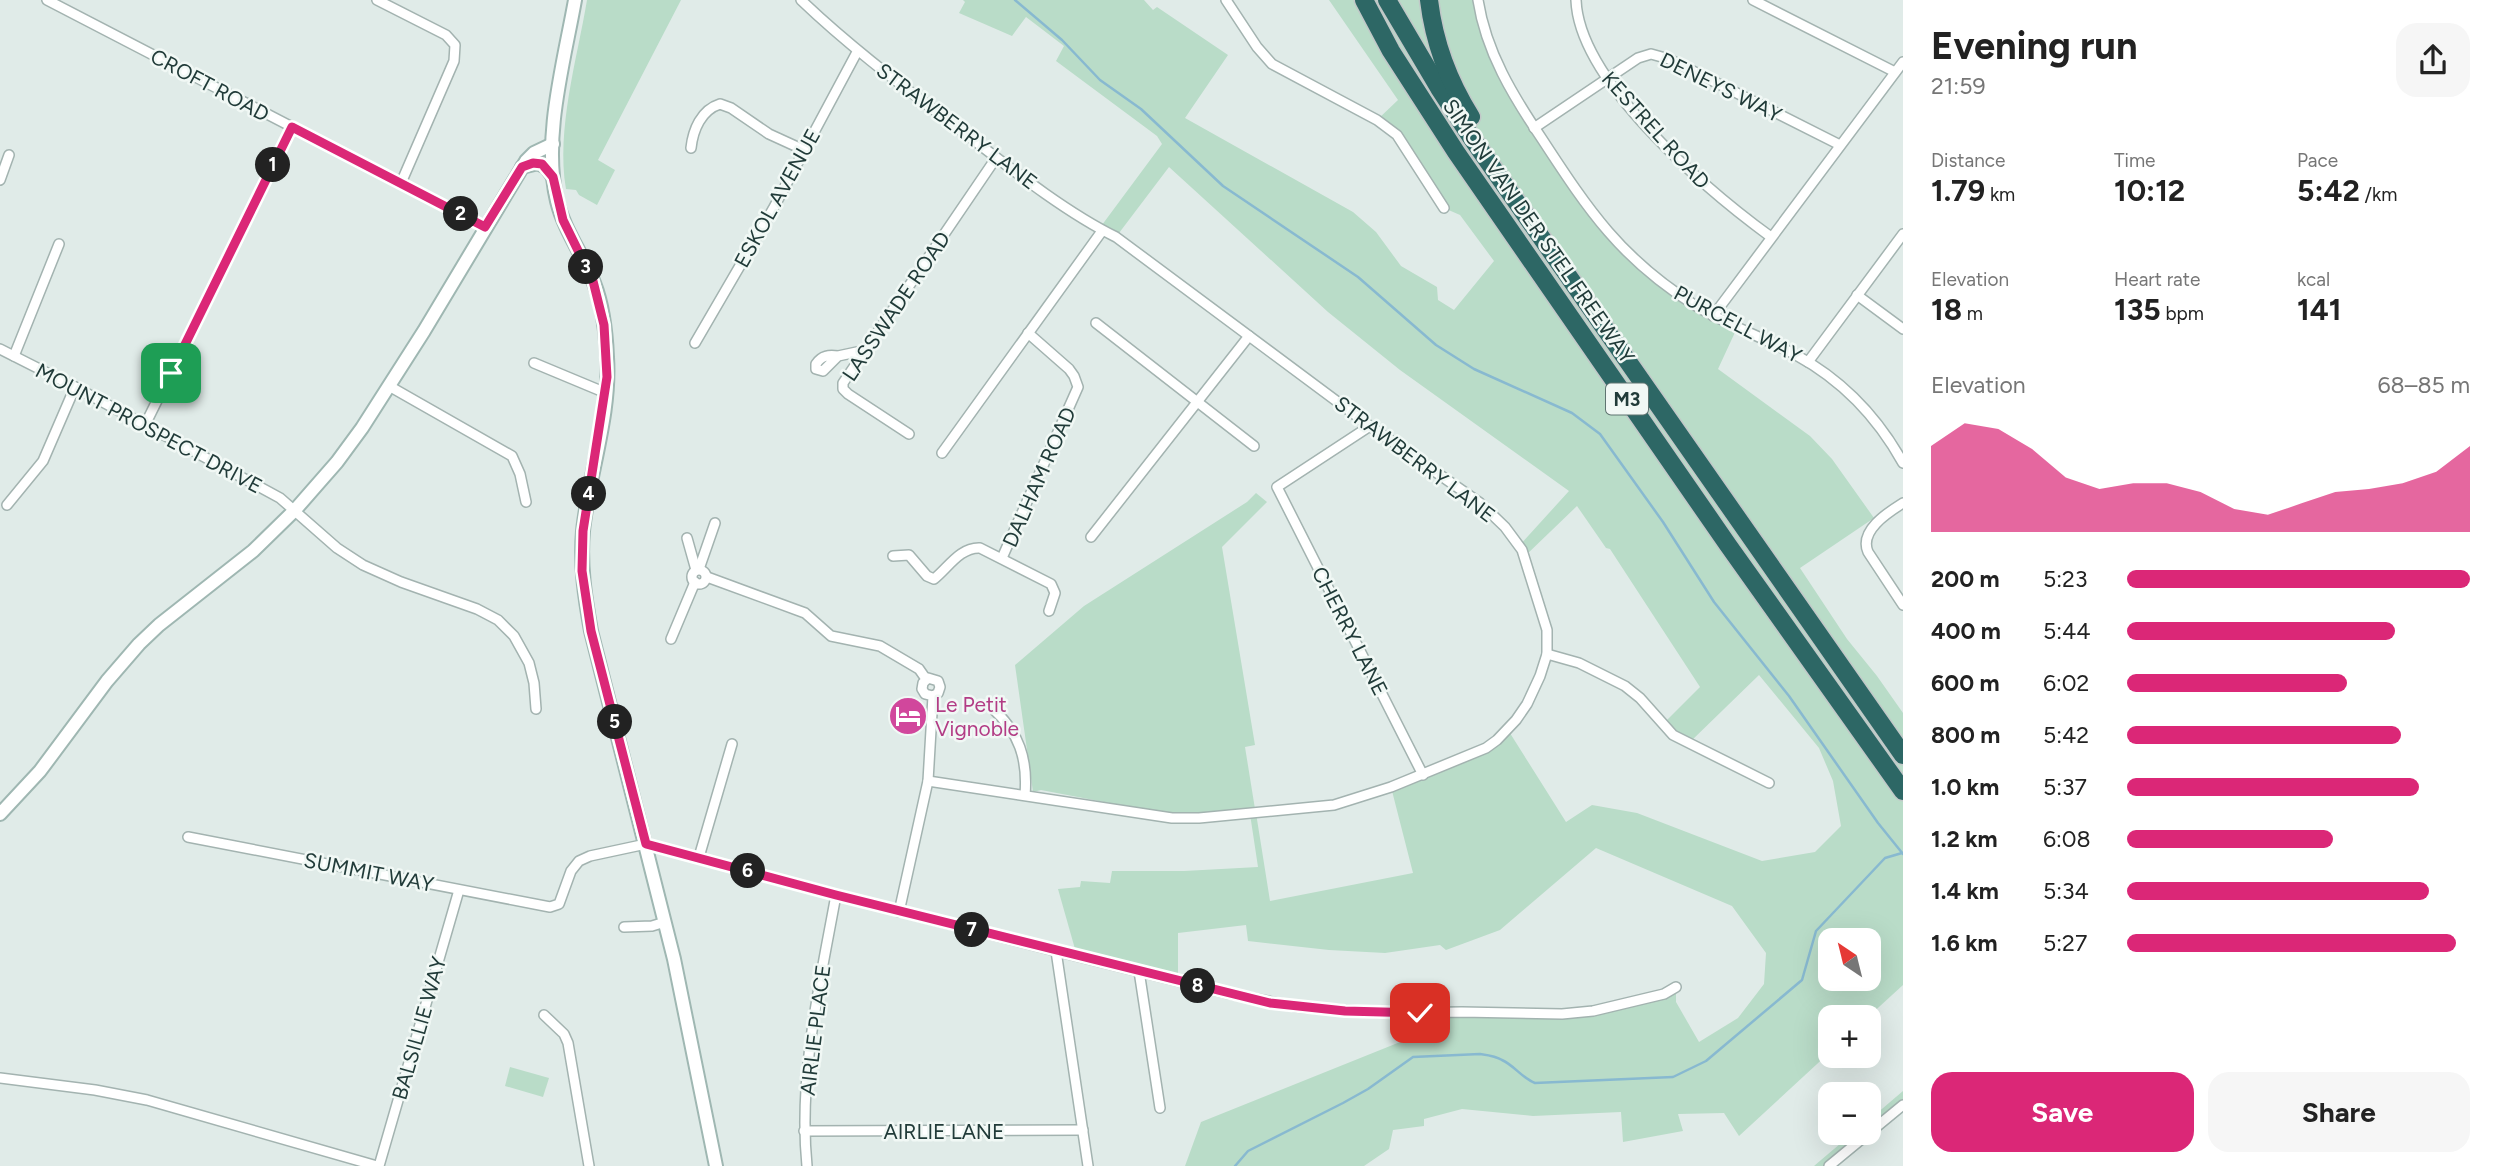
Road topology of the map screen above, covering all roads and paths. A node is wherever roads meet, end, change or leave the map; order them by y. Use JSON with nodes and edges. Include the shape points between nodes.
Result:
{"nodes":[{"id":1,"x":47,"y":0,"type":"edge"},
{"id":2,"x":377,"y":0,"type":"edge"},
{"id":3,"x":575,"y":0,"type":"edge"},
{"id":4,"x":801,"y":0,"type":"edge"},
{"id":5,"x":1226,"y":0,"type":"edge"},
{"id":6,"x":1356,"y":0,"type":"edge"},
{"id":7,"x":1364,"y":0,"type":"edge"},
{"id":8,"x":1387,"y":0,"type":"edge"},
{"id":9,"x":1429,"y":0,"type":"edge"},
{"id":10,"x":1478,"y":0,"type":"edge"},
{"id":11,"x":1576,"y":0,"type":"edge"},
{"id":12,"x":1753,"y":0,"type":"edge"},
{"id":13,"x":1391,"y":51,"type":"junction"},
{"id":14,"x":857,"y":52,"type":"junction"},
{"id":15,"x":1903,"y":62,"type":"edge"},
{"id":16,"x":1895,"y":72,"type":"junction"},
{"id":17,"x":1607,"y":80,"type":"junction"},
{"id":18,"x":292,"y":127,"type":"junction"},
{"id":19,"x":1534,"y":128,"type":"junction"},
{"id":20,"x":1840,"y":145,"type":"junction"},
{"id":21,"x":691,"y":148,"type":"dead end"},
{"id":22,"x":553,"y":149,"type":"junction"},
{"id":23,"x":804,"y":150,"type":"junction"},
{"id":24,"x":9,"y":155,"type":"dead end"},
{"id":25,"x":996,"y":158,"type":"junction"},
{"id":26,"x":522,"y":167,"type":"junction"},
{"id":27,"x":553,"y":177,"type":"junction"},
{"id":28,"x":0,"y":180,"type":"edge"},
{"id":29,"x":401,"y":183,"type":"junction"},
{"id":30,"x":1444,"y":208,"type":"dead end"},
{"id":31,"x":485,"y":227,"type":"junction"},
{"id":32,"x":1102,"y":231,"type":"junction"},
{"id":33,"x":1903,"y":234,"type":"edge"},
{"id":34,"x":1771,"y":237,"type":"junction"},
{"id":35,"x":59,"y":244,"type":"dead end"},
{"id":36,"x":1582,"y":295,"type":"junction"},
{"id":37,"x":1857,"y":295,"type":"junction"},
{"id":38,"x":1713,"y":316,"type":"junction"},
{"id":39,"x":1096,"y":323,"type":"dead end"},
{"id":40,"x":1903,"y":329,"type":"edge"},
{"id":41,"x":1028,"y":333,"type":"junction"},
{"id":42,"x":1250,"y":336,"type":"junction"},
{"id":43,"x":695,"y":343,"type":"dead end"},
{"id":44,"x":0,"y":349,"type":"edge"},
{"id":45,"x":866,"y":350,"type":"junction"},
{"id":46,"x":14,"y":356,"type":"junction"},
{"id":47,"x":838,"y":356,"type":"dead end"},
{"id":48,"x":1808,"y":362,"type":"junction"},
{"id":49,"x":534,"y":363,"type":"dead end"},
{"id":50,"x":389,"y":386,"type":"junction"},
{"id":51,"x":75,"y":387,"type":"junction"},
{"id":52,"x":606,"y":393,"type":"junction"},
{"id":53,"x":1197,"y":403,"type":"junction"},
{"id":54,"x":145,"y":425,"type":"junction"},
{"id":55,"x":1370,"y":426,"type":"junction"},
{"id":56,"x":909,"y":434,"type":"dead end"},
{"id":57,"x":1254,"y":446,"type":"dead end"},
{"id":58,"x":942,"y":453,"type":"dead end"},
{"id":59,"x":1903,"y":463,"type":"edge"},
{"id":60,"x":526,"y":502,"type":"dead end"},
{"id":61,"x":1903,"y":503,"type":"edge"},
{"id":62,"x":7,"y":505,"type":"dead end"},
{"id":63,"x":295,"y":510,"type":"junction"},
{"id":64,"x":715,"y":523,"type":"dead end"},
{"id":65,"x":1091,"y":537,"type":"dead end"},
{"id":66,"x":687,"y":538,"type":"dead end"},
{"id":67,"x":893,"y":556,"type":"dead end"},
{"id":68,"x":1002,"y":558,"type":"junction"},
{"id":69,"x":697,"y":570,"type":"junction"},
{"id":70,"x":707,"y":577,"type":"junction"},
{"id":71,"x":695,"y":582,"type":"junction"},
{"id":72,"x":1903,"y":605,"type":"edge"},
{"id":73,"x":1049,"y":611,"type":"dead end"},
{"id":74,"x":671,"y":639,"type":"dead end"},
{"id":75,"x":1547,"y":654,"type":"junction"},
{"id":76,"x":992,"y":708,"type":"dead end"},
{"id":77,"x":536,"y":709,"type":"dead end"},
{"id":78,"x":732,"y":744,"type":"dead end"},
{"id":79,"x":1903,"y":755,"type":"edge"},
{"id":80,"x":1423,"y":775,"type":"junction"},
{"id":81,"x":928,"y":781,"type":"junction"},
{"id":82,"x":1769,"y":783,"type":"dead end"},
{"id":83,"x":1903,"y":791,"type":"edge"},
{"id":84,"x":1025,"y":795,"type":"junction"},
{"id":85,"x":0,"y":814,"type":"edge"},
{"id":86,"x":188,"y":837,"type":"dead end"},
{"id":87,"x":646,"y":844,"type":"junction"},
{"id":88,"x":699,"y":857,"type":"junction"},
{"id":89,"x":459,"y":890,"type":"junction"},
{"id":90,"x":836,"y":895,"type":"junction"},
{"id":91,"x":900,"y":912,"type":"junction"},
{"id":92,"x":665,"y":922,"type":"junction"},
{"id":93,"x":624,"y":927,"type":"dead end"},
{"id":94,"x":1056,"y":951,"type":"junction"},
{"id":95,"x":1139,"y":971,"type":"junction"},
{"id":96,"x":1675,"y":987,"type":"dead end"},
{"id":97,"x":544,"y":1015,"type":"dead end"},
{"id":98,"x":0,"y":1078,"type":"edge"},
{"id":99,"x":1903,"y":1105,"type":"edge"},
{"id":100,"x":1160,"y":1108,"type":"dead end"},
{"id":101,"x":1083,"y":1130,"type":"junction"},
{"id":102,"x":804,"y":1131,"type":"junction"},
{"id":103,"x":378,"y":1166,"type":"edge"},
{"id":104,"x":589,"y":1166,"type":"edge"},
{"id":105,"x":716,"y":1166,"type":"edge"},
{"id":106,"x":807,"y":1166,"type":"edge"},
{"id":107,"x":1088,"y":1166,"type":"edge"},
{"id":108,"x":1829,"y":1166,"type":"edge"}],
"edges":[{"from":1,"to":18,"type":"street","name":"CROFT ROAD"},
{"from":2,"to":29,"type":"street","via":[[446,35],[455,45],[454,61]]},
{"from":3,"to":22,"type":"main road"},
{"from":4,"to":14,"type":"street","name":"STRAWBERRY LANE"},
{"from":5,"to":30,"type":"street","via":[[1272,64],[1390,128]]},
{"from":6,"to":13,"type":"highway"},
{"from":7,"to":13,"type":"highway","name":"SIMON VAN DER STEL FREEWAY","number":"M3"},
{"from":8,"to":36,"type":"highway","name":"SIMON VAN DER STEL FREEWAY","number":"M3","via":[[1451,107]]},
{"from":9,"to":36,"type":"highway","via":[[1439,50],[1456,90]]},
{"from":10,"to":19,"type":"street","name":"PURCELL WAY","via":[[1495,58]]},
{"from":11,"to":17,"type":"street","name":"KESTREL ROAD","via":[[1585,42]]},
{"from":12,"to":16,"type":"street"},
{"from":13,"to":83,"type":"highway","name":"SIMON VAN DER STEL FREEWAY","number":"M3","via":[[1437,124]]},
{"from":14,"to":23,"type":"street","name":"ESKOL AVENUE"},
{"from":14,"to":25,"type":"street","name":"STRAWBERRY LANE"},
{"from":15,"to":16,"type":"street"},
{"from":16,"to":20,"type":"street"},
{"from":17,"to":19,"type":"street","name":"DENEYS WAY"},
{"from":17,"to":20,"type":"street","name":"DENEYS WAY","via":[[1638,58],[1658,54]]},
{"from":17,"to":34,"type":"street","name":"KESTREL ROAD","via":[[1685,167]]},
{"from":18,"to":29,"type":"street","name":"CROFT ROAD"},
{"from":18,"to":54,"type":"street"},
{"from":19,"to":38,"type":"street","name":"PURCELL WAY","via":[[1615,242],[1657,279]]},
{"from":20,"to":34,"type":"street"},
{"from":21,"to":23,"type":"street","via":[[701,118],[710,107],[720,104]]},
{"from":22,"to":26,"type":"main road","via":[[534,153]]},
{"from":22,"to":27,"type":"main road"},
{"from":23,"to":43,"type":"street","name":"ESKOL AVENUE"},
{"from":24,"to":28,"type":"street"},
{"from":25,"to":32,"type":"street","name":"STRAWBERRY LANE"},
{"from":25,"to":45,"type":"street","name":"LASSWADE ROAD"},
{"from":26,"to":27,"type":"main road","via":[[538,163]]},
{"from":26,"to":31,"type":"main road"},
{"from":27,"to":52,"type":"main road","via":[[563,220],[601,307]]},
{"from":29,"to":31,"type":"street","name":"CROFT ROAD"},
{"from":31,"to":50,"type":"main road"},
{"from":32,"to":41,"type":"street"},
{"from":32,"to":42,"type":"street","name":"STRAWBERRY LANE"},
{"from":33,"to":37,"type":"street"},
{"from":34,"to":38,"type":"street"},
{"from":35,"to":46,"type":"street"},
{"from":36,"to":79,"type":"highway","name":"SIMON VAN DER STEL FREEWAY","number":"M3"},
{"from":37,"to":40,"type":"street"},
{"from":37,"to":48,"type":"street"},
{"from":38,"to":48,"type":"street","name":"PURCELL WAY"},
{"from":39,"to":53,"type":"street"},
{"from":41,"to":58,"type":"street"},
{"from":41,"to":68,"type":"street","name":"DALHAM ROAD","via":[[1069,369],[1078,387]]},
{"from":42,"to":53,"type":"street"},
{"from":42,"to":55,"type":"street","name":"STRAWBERRY LANE"},
{"from":44,"to":46,"type":"street","name":"MOUNT PROSPECT DRIVE"},
{"from":45,"to":47,"type":"street"},
{"from":45,"to":56,"type":"street","name":"LASSWADE ROAD","via":[[843,388]]},
{"from":46,"to":51,"type":"street","name":"MOUNT PROSPECT DRIVE"},
{"from":48,"to":59,"type":"street","name":"PURCELL WAY","via":[[1866,410]]},
{"from":49,"to":52,"type":"street"},
{"from":50,"to":60,"type":"street","via":[[512,456]]},
{"from":50,"to":63,"type":"main road","via":[[351,445]]},
{"from":51,"to":54,"type":"street","name":"MOUNT PROSPECT DRIVE"},
{"from":51,"to":62,"type":"street","via":[[43,461]]},
{"from":52,"to":87,"type":"main road","via":[[583,531],[583,580],[591,631]]},
{"from":53,"to":57,"type":"street"},
{"from":53,"to":65,"type":"street"},
{"from":54,"to":63,"type":"street","name":"MOUNT PROSPECT DRIVE"},
{"from":55,"to":75,"type":"street","name":"STRAWBERRY LANE","via":[[1480,503],[1515,539],[1547,630]]},
{"from":55,"to":80,"type":"street","name":"CHERRY LANE","via":[[1277,486]]},
{"from":61,"to":72,"type":"street","via":[[1875,525],[1866,542]]},
{"from":63,"to":77,"type":"street","name":"MOUNT PROSPECT DRIVE","via":[[363,565],[498,620],[520,643],[529,663]]},
{"from":63,"to":85,"type":"main road","via":[[253,551],[139,644],[40,771]]},
{"from":64,"to":69,"type":"street"},
{"from":66,"to":69,"type":"street"},
{"from":67,"to":68,"type":"street","via":[[909,555],[934,579],[975,547]]},
{"from":68,"to":73,"type":"street","via":[[1051,584],[1055,593]]},
{"from":69,"to":70,"type":"street"},
{"from":69,"to":71,"type":"street","via":[[692,575]]},
{"from":70,"to":71,"type":"street","via":[[703,583]]},
{"from":70,"to":81,"type":"street","via":[[805,613],[831,636],[880,646],[925,677],[923,692],[933,696]]},
{"from":71,"to":74,"type":"street"},
{"from":75,"to":80,"type":"street","name":"STRAWBERRY LANE","via":[[1535,689],[1508,730],[1486,748]]},
{"from":75,"to":82,"type":"street","via":[[1579,663],[1625,686],[1673,735]]},
{"from":76,"to":84,"type":"street","via":[[1020,742]]},
{"from":78,"to":88,"type":"street"},
{"from":80,"to":84,"type":"street","name":"STRAWBERRY LANE","via":[[1334,805],[1199,818],[1157,816]]},
{"from":81,"to":84,"type":"street","name":"STRAWBERRY LANE"},
{"from":81,"to":91,"type":"street"},
{"from":86,"to":89,"type":"street","name":"SUMMIT WAY"},
{"from":87,"to":88,"type":"street"},
{"from":87,"to":89,"type":"street","name":"SUMMIT WAY","via":[[579,861],[559,904],[550,907]]},
{"from":87,"to":92,"type":"main road"},
{"from":88,"to":90,"type":"street"},
{"from":89,"to":103,"type":"street","name":"BALSILLIE WAY"},
{"from":90,"to":91,"type":"street"},
{"from":90,"to":102,"type":"street","name":"AIRLIE PLACE","via":[[813,1032]]},
{"from":91,"to":94,"type":"street"},
{"from":92,"to":93,"type":"street"},
{"from":92,"to":105,"type":"main road"},
{"from":94,"to":95,"type":"street"},
{"from":94,"to":101,"type":"street"},
{"from":95,"to":96,"type":"street","via":[[1270,1003],[1387,1013],[1562,1014],[1593,1011],[1664,994]]},
{"from":95,"to":100,"type":"street"},
{"from":97,"to":104,"type":"street","via":[[568,1043]]},
{"from":98,"to":103,"type":"street","via":[[147,1100]]},
{"from":99,"to":108,"type":"street"},
{"from":101,"to":102,"type":"street","name":"AIRLIE LANE"},
{"from":101,"to":107,"type":"street"},
{"from":102,"to":106,"type":"street","name":"AIRLIE PLACE"}]}
